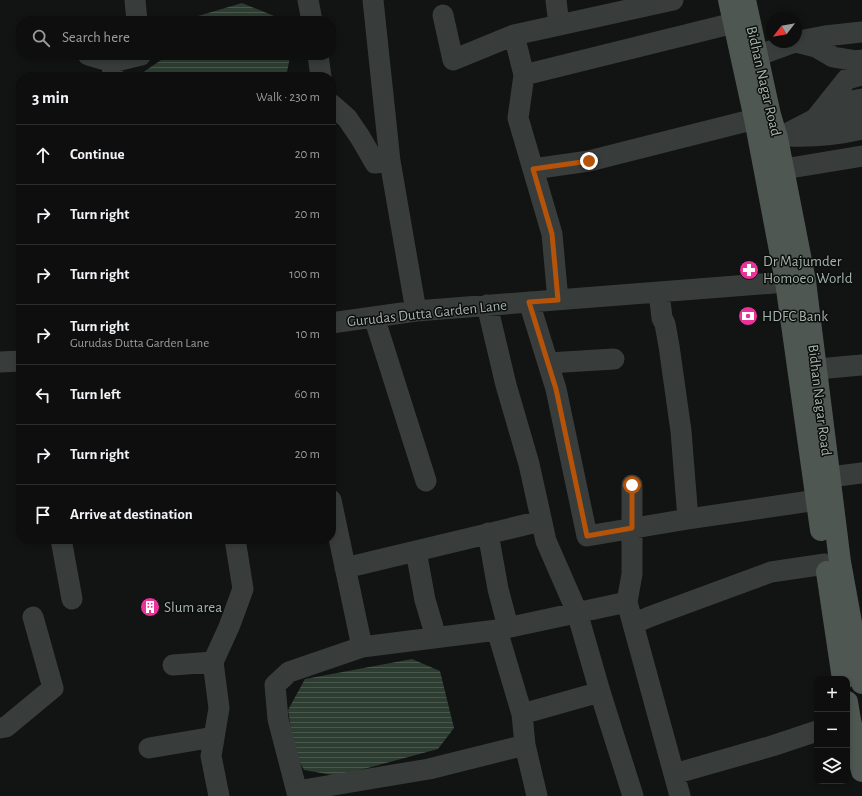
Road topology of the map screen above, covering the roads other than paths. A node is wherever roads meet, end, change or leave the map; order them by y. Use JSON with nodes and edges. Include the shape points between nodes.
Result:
{"nodes":[{"id":1,"x":135,"y":0,"type":"edge"},
{"id":2,"x":308,"y":0,"type":"edge"},
{"id":3,"x":373,"y":0,"type":"edge"},
{"id":4,"x":556,"y":0,"type":"edge"},
{"id":5,"x":673,"y":0,"type":"edge"},
{"id":6,"x":730,"y":0,"type":"edge"},
{"id":7,"x":745,"y":0,"type":"edge"},
{"id":8,"x":443,"y":15,"type":"dead end"},
{"id":9,"x":137,"y":16,"type":"edge"},
{"id":10,"x":311,"y":16,"type":"edge"},
{"id":11,"x":734,"y":23,"type":"junction"},
{"id":12,"x":559,"y":25,"type":"junction"},
{"id":13,"x":862,"y":32,"type":"edge"},
{"id":14,"x":514,"y":35,"type":"junction"},
{"id":15,"x":802,"y":41,"type":"edge"},
{"id":16,"x":802,"y":44,"type":"edge"},
{"id":17,"x":862,"y":45,"type":"edge"},
{"id":18,"x":816,"y":47,"type":"junction"},
{"id":19,"x":779,"y":48,"type":"edge"},
{"id":20,"x":758,"y":58,"type":"junction"},
{"id":21,"x":97,"y":60,"type":"edge"},
{"id":22,"x":131,"y":60,"type":"edge"},
{"id":23,"x":319,"y":60,"type":"edge"},
{"id":24,"x":862,"y":60,"type":"edge"},
{"id":25,"x":113,"y":69,"type":"edge"},
{"id":26,"x":320,"y":72,"type":"edge"},
{"id":27,"x":524,"y":75,"type":"junction"},
{"id":28,"x":862,"y":75,"type":"edge"},
{"id":29,"x":862,"y":86,"type":"edge"},
{"id":30,"x":862,"y":99,"type":"edge"},
{"id":31,"x":336,"y":108,"type":"edge"},
{"id":32,"x":832,"y":113,"type":"junction"},
{"id":33,"x":862,"y":114,"type":"edge"},
{"id":34,"x":755,"y":119,"type":"junction"},
{"id":35,"x":862,"y":129,"type":"edge"},
{"id":36,"x":786,"y":134,"type":"junction"},
{"id":37,"x":862,"y":156,"type":"edge"},
{"id":38,"x":390,"y":161,"type":"junction"},
{"id":39,"x":533,"y":169,"type":"junction"},
{"id":40,"x":774,"y":170,"type":"junction"},
{"id":41,"x":786,"y":282,"type":"junction"},
{"id":42,"x":659,"y":292,"type":"junction"},
{"id":43,"x":558,"y":300,"type":"junction"},
{"id":44,"x":529,"y":302,"type":"junction"},
{"id":45,"x":487,"y":305,"type":"junction"},
{"id":46,"x":416,"y":311,"type":"junction"},
{"id":47,"x":374,"y":317,"type":"junction"},
{"id":48,"x":336,"y":322,"type":"edge"},
{"id":49,"x":614,"y":359,"type":"dead end"},
{"id":50,"x":16,"y":361,"type":"edge"},
{"id":51,"x":0,"y":362,"type":"edge"},
{"id":52,"x":548,"y":363,"type":"junction"},
{"id":53,"x":862,"y":365,"type":"edge"},
{"id":54,"x":816,"y":369,"type":"junction"},
{"id":55,"x":862,"y":473,"type":"edge"},
{"id":56,"x":830,"y":477,"type":"junction"},
{"id":57,"x":426,"y":481,"type":"dead end"},
{"id":58,"x":632,"y":485,"type":"dead end"},
{"id":59,"x":817,"y":500,"type":"junction"},
{"id":60,"x":688,"y":519,"type":"junction"},
{"id":61,"x":542,"y":521,"type":"junction"},
{"id":62,"x":336,"y":524,"type":"edge"},
{"id":63,"x":632,"y":528,"type":"junction"},
{"id":64,"x":488,"y":533,"type":"junction"},
{"id":65,"x":62,"y":544,"type":"edge"},
{"id":66,"x":236,"y":544,"type":"edge"},
{"id":67,"x":416,"y":551,"type":"junction"},
{"id":68,"x":825,"y":564,"type":"junction"},
{"id":69,"x":345,"y":568,"type":"junction"},
{"id":70,"x":72,"y":599,"type":"dead end"},
{"id":71,"x":627,"y":602,"type":"junction"},
{"id":72,"x":577,"y":612,"type":"junction"},
{"id":73,"x":33,"y":617,"type":"dead end"},
{"id":74,"x":633,"y":624,"type":"junction"},
{"id":75,"x":502,"y":628,"type":"junction"},
{"id":76,"x":436,"y":637,"type":"junction"},
{"id":77,"x":362,"y":647,"type":"junction"},
{"id":78,"x":213,"y":662,"type":"junction"},
{"id":79,"x":173,"y":665,"type":"dead end"},
{"id":80,"x":843,"y":676,"type":"edge"},
{"id":81,"x":862,"y":683,"type":"edge"},
{"id":82,"x":600,"y":692,"type":"junction"},
{"id":83,"x":522,"y":714,"type":"junction"},
{"id":84,"x":850,"y":722,"type":"edge"},
{"id":85,"x":0,"y":728,"type":"edge"},
{"id":86,"x":814,"y":732,"type":"edge"},
{"id":87,"x":214,"y":737,"type":"junction"},
{"id":88,"x":525,"y":745,"type":"junction"},
{"id":89,"x":149,"y":748,"type":"dead end"},
{"id":90,"x":862,"y":771,"type":"edge"},
{"id":91,"x":674,"y":774,"type":"junction"},
{"id":92,"x":298,"y":794,"type":"edge"},
{"id":93,"x":219,"y":796,"type":"edge"},
{"id":94,"x":537,"y":796,"type":"edge"},
{"id":95,"x":633,"y":796,"type":"edge"},
{"id":96,"x":680,"y":796,"type":"edge"}],
"edges":[{"from":1,"to":9,"type":"street"},
{"from":2,"to":10,"type":"street"},
{"from":3,"to":38,"type":"street"},
{"from":4,"to":12,"type":"street"},
{"from":5,"to":12,"type":"street"},
{"from":6,"to":11,"type":"main road","name":"Bidhan Nagar Road"},
{"from":7,"to":20,"type":"main road","name":"Bidhan Nagar Road"},
{"from":8,"to":14,"type":"street","via":[[453,60]]},
{"from":11,"to":27,"type":"street"},
{"from":11,"to":34,"type":"main road","name":"Bidhan Nagar Road"},
{"from":12,"to":14,"type":"street"},
{"from":13,"to":15,"type":"street"},
{"from":14,"to":27,"type":"street"},
{"from":16,"to":18,"type":"street"},
{"from":17,"to":18,"type":"street"},
{"from":18,"to":24,"type":"street","via":[[834,57]]},
{"from":19,"to":20,"type":"street"},
{"from":20,"to":36,"type":"main road","name":"Bidhan Nagar Road","via":[[770,115]]},
{"from":21,"to":25,"type":"street"},
{"from":22,"to":25,"type":"street"},
{"from":23,"to":26,"type":"street"},
{"from":27,"to":39,"type":"street","via":[[518,118]]},
{"from":28,"to":36,"type":"street","via":[[847,79],[815,119]]},
{"from":29,"to":32,"type":"street","via":[[844,96]]},
{"from":30,"to":32,"type":"street","via":[[845,102]]},
{"from":31,"to":38,"type":"street","via":[[347,118],[375,163]]},
{"from":32,"to":33,"type":"street","via":[[849,117]]},
{"from":32,"to":36,"type":"street"},
{"from":34,"to":39,"type":"street","via":[[589,161]]},
{"from":34,"to":40,"type":"main road","name":"Bidhan Nagar Road"},
{"from":35,"to":36,"type":"street","via":[[810,137]]},
{"from":36,"to":40,"type":"main road","name":"Bidhan Nagar Road"},
{"from":37,"to":40,"type":"street"},
{"from":38,"to":46,"type":"street"},
{"from":39,"to":43,"type":"street","via":[[552,234]]},
{"from":40,"to":41,"type":"main road","name":"Bidhan Nagar Road"},
{"from":40,"to":54,"type":"main road","name":"Bidhan Nagar Road","via":[[805,280]]},
{"from":41,"to":42,"type":"street","name":"Gurudas Dutta Garden Lane"},
{"from":41,"to":59,"type":"main road","name":"Bidhan Nagar Road"},
{"from":42,"to":43,"type":"street","name":"Gurudas Dutta Garden Lane"},
{"from":42,"to":60,"type":"street","via":[[681,432]]},
{"from":43,"to":44,"type":"street","name":"Gurudas Dutta Garden Lane"},
{"from":44,"to":45,"type":"street","name":"Gurudas Dutta Garden Lane"},
{"from":44,"to":52,"type":"street"},
{"from":45,"to":46,"type":"street","name":"Gurudas Dutta Garden Lane"},
{"from":45,"to":61,"type":"street"},
{"from":46,"to":47,"type":"street","name":"Gurudas Dutta Garden Lane"},
{"from":47,"to":48,"type":"street","name":"Gurudas Dutta Garden Lane"},
{"from":47,"to":57,"type":"street"},
{"from":49,"to":52,"type":"street"},
{"from":50,"to":51,"type":"street"},
{"from":52,"to":63,"type":"street","via":[[556,389],[587,536]]},
{"from":53,"to":54,"type":"street"},
{"from":54,"to":56,"type":"main road","name":"Bidhan Nagar Road"},
{"from":55,"to":56,"type":"street"},
{"from":56,"to":81,"type":"main road","name":"Bidhan Nagar Road","via":[[840,562]]},
{"from":58,"to":63,"type":"street"},
{"from":59,"to":60,"type":"street"},
{"from":59,"to":68,"type":"main road","name":"Bidhan Nagar Road"},
{"from":60,"to":63,"type":"street"},
{"from":61,"to":64,"type":"street"},
{"from":61,"to":72,"type":"street","via":[[546,541]]},
{"from":62,"to":69,"type":"street"},
{"from":63,"to":71,"type":"street","via":[[632,574]]},
{"from":64,"to":67,"type":"street"},
{"from":64,"to":75,"type":"street"},
{"from":65,"to":70,"type":"street"},
{"from":66,"to":78,"type":"street","via":[[243,589]]},
{"from":67,"to":69,"type":"street"},
{"from":67,"to":76,"type":"street","via":[[425,600]]},
{"from":68,"to":74,"type":"street","via":[[771,572]]},
{"from":68,"to":80,"type":"main road","name":"Bidhan Nagar Road"},
{"from":69,"to":77,"type":"street"},
{"from":71,"to":72,"type":"street"},
{"from":71,"to":74,"type":"street"},
{"from":72,"to":75,"type":"street"},
{"from":72,"to":82,"type":"street"},
{"from":73,"to":85,"type":"street","via":[[53,688],[6,727]]},
{"from":74,"to":91,"type":"street"},
{"from":75,"to":76,"type":"street"},
{"from":75,"to":83,"type":"street"},
{"from":76,"to":77,"type":"street"},
{"from":77,"to":92,"type":"street","via":[[289,672],[275,685],[278,719]]},
{"from":78,"to":79,"type":"street"},
{"from":78,"to":87,"type":"street","via":[[219,708]]},
{"from":82,"to":83,"type":"street"},
{"from":82,"to":95,"type":"street"},
{"from":83,"to":88,"type":"street"},
{"from":84,"to":90,"type":"main road"},
{"from":86,"to":91,"type":"street"},
{"from":87,"to":89,"type":"street"},
{"from":87,"to":93,"type":"street","via":[[211,756]]},
{"from":88,"to":92,"type":"street","via":[[429,769]]},
{"from":88,"to":94,"type":"street"},
{"from":91,"to":96,"type":"street"}]}
